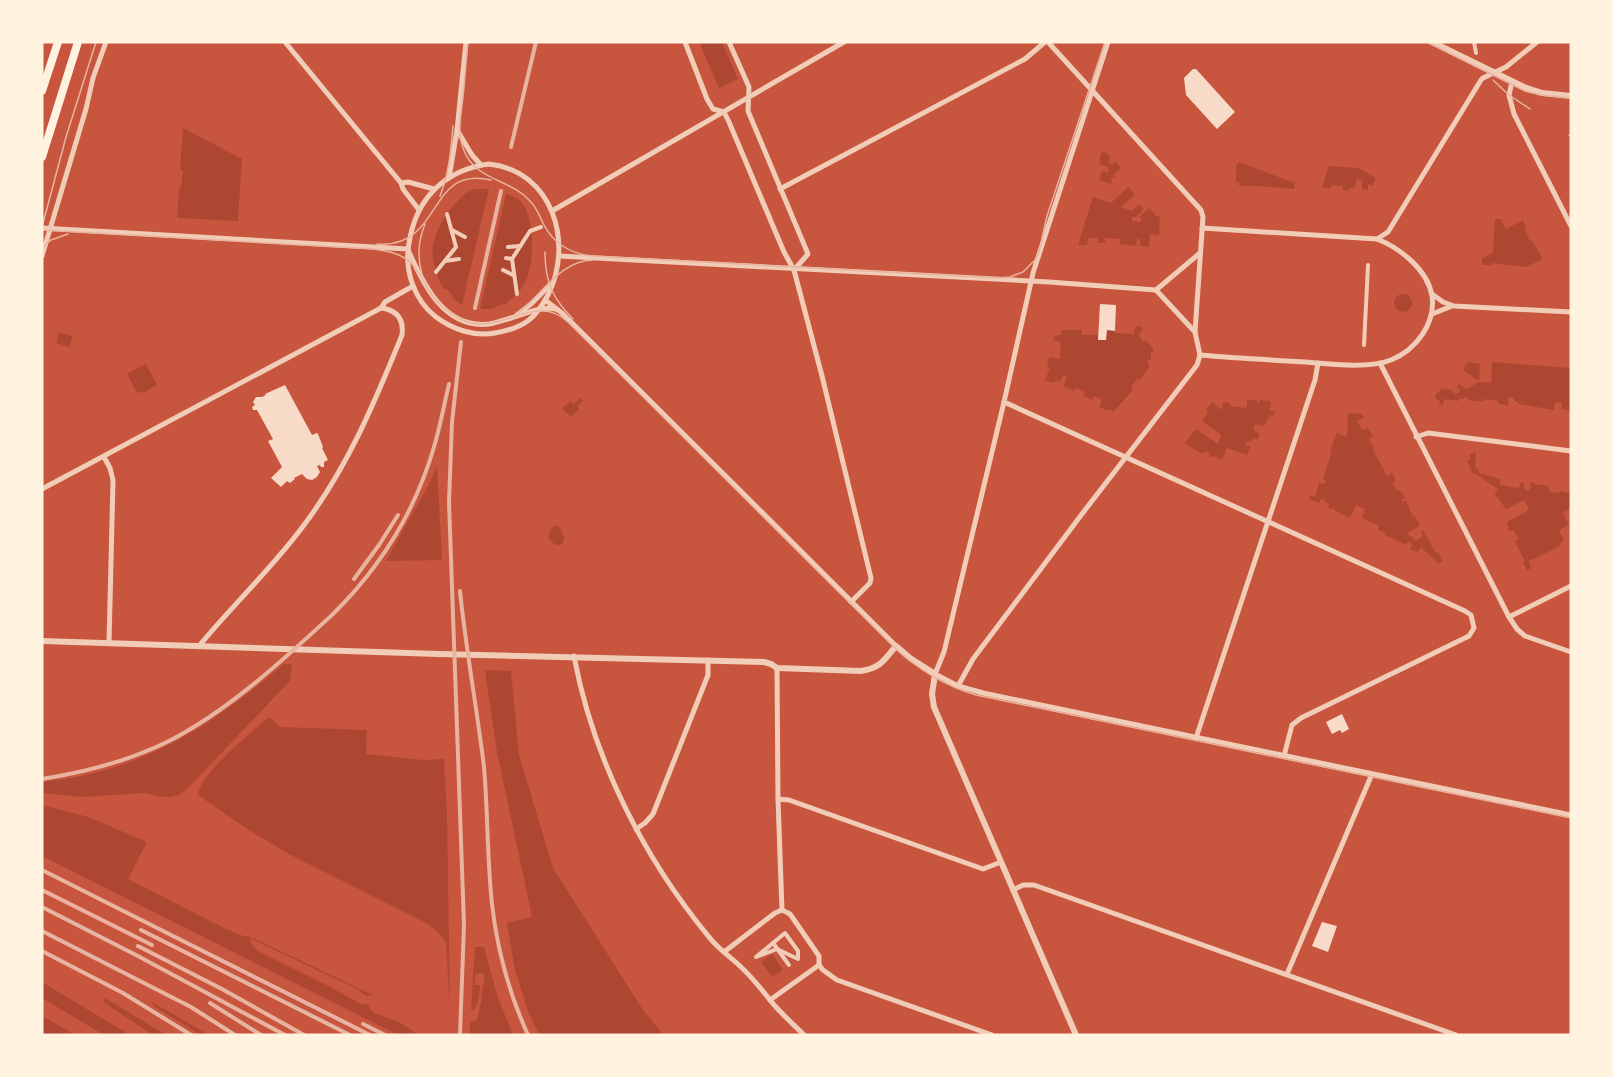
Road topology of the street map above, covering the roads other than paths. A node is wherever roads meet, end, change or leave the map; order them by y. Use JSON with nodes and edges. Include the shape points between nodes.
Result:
{"nodes":[{"id":1,"x":58,"y":42,"type":"edge"},
{"id":2,"x":78,"y":42,"type":"edge"},
{"id":3,"x":106,"y":42,"type":"edge"},
{"id":4,"x":285,"y":42,"type":"edge"},
{"id":5,"x":466,"y":42,"type":"edge"},
{"id":6,"x":685,"y":42,"type":"edge"},
{"id":7,"x":729,"y":42,"type":"edge"},
{"id":8,"x":844,"y":42,"type":"edge"},
{"id":9,"x":1047,"y":42,"type":"edge"},
{"id":10,"x":1108,"y":42,"type":"edge"},
{"id":11,"x":1432,"y":42,"type":"edge"},
{"id":12,"x":1474,"y":42,"type":"edge"},
{"id":13,"x":1537,"y":42,"type":"edge"},
{"id":14,"x":1476,"y":53,"type":"dead end"},
{"id":15,"x":1494,"y":73,"type":"junction"},
{"id":16,"x":1512,"y":82,"type":"junction"},
{"id":17,"x":1091,"y":90,"type":"junction"},
{"id":18,"x":42,"y":91,"type":"edge"},
{"id":19,"x":1571,"y":96,"type":"edge"},
{"id":20,"x":749,"y":97,"type":"junction"},
{"id":21,"x":724,"y":112,"type":"junction"},
{"id":22,"x":457,"y":130,"type":"junction"},
{"id":23,"x":42,"y":157,"type":"edge"},
{"id":24,"x":481,"y":165,"type":"junction"},
{"id":25,"x":449,"y":178,"type":"junction"},
{"id":26,"x":401,"y":183,"type":"junction"},
{"id":27,"x":434,"y":189,"type":"junction"},
{"id":28,"x":780,"y":189,"type":"junction"},
{"id":29,"x":419,"y":210,"type":"junction"},
{"id":30,"x":552,"y":211,"type":"junction"},
{"id":31,"x":447,"y":214,"type":"dead end"},
{"id":32,"x":541,"y":226,"type":"dead end"},
{"id":33,"x":1571,"y":226,"type":"edge"},
{"id":34,"x":42,"y":228,"type":"edge"},
{"id":35,"x":50,"y":228,"type":"junction"},
{"id":36,"x":1202,"y":228,"type":"junction"},
{"id":37,"x":451,"y":229,"type":"junction"},
{"id":38,"x":465,"y":237,"type":"dead end"},
{"id":39,"x":1377,"y":239,"type":"junction"},
{"id":40,"x":520,"y":246,"type":"junction"},
{"id":41,"x":456,"y":247,"type":"junction"},
{"id":42,"x":508,"y":247,"type":"dead end"},
{"id":43,"x":462,"y":248,"type":"dead end"},
{"id":44,"x":408,"y":249,"type":"junction"},
{"id":45,"x":1200,"y":253,"type":"junction"},
{"id":46,"x":42,"y":256,"type":"edge"},
{"id":47,"x":559,"y":256,"type":"junction"},
{"id":48,"x":506,"y":258,"type":"dead end"},
{"id":49,"x":459,"y":259,"type":"dead end"},
{"id":50,"x":512,"y":260,"type":"junction"},
{"id":51,"x":445,"y":261,"type":"junction"},
{"id":52,"x":1368,"y":265,"type":"dead end"},
{"id":53,"x":503,"y":270,"type":"dead end"},
{"id":54,"x":794,"y":270,"type":"junction"},
{"id":55,"x":436,"y":272,"type":"dead end"},
{"id":56,"x":514,"y":276,"type":"junction"},
{"id":57,"x":555,"y":279,"type":"junction"},
{"id":58,"x":1031,"y":281,"type":"junction"},
{"id":59,"x":413,"y":286,"type":"junction"},
{"id":60,"x":1156,"y":290,"type":"junction"},
{"id":61,"x":517,"y":294,"type":"dead end"},
{"id":62,"x":1432,"y":294,"type":"junction"},
{"id":63,"x":545,"y":300,"type":"junction"},
{"id":64,"x":1454,"y":306,"type":"junction"},
{"id":65,"x":381,"y":308,"type":"junction"},
{"id":66,"x":538,"y":310,"type":"junction"},
{"id":67,"x":1571,"y":312,"type":"edge"},
{"id":68,"x":562,"y":313,"type":"junction"},
{"id":69,"x":1432,"y":314,"type":"junction"},
{"id":70,"x":506,"y":320,"type":"junction"},
{"id":71,"x":1196,"y":332,"type":"junction"},
{"id":72,"x":1364,"y":345,"type":"dead end"},
{"id":73,"x":1200,"y":355,"type":"junction"},
{"id":74,"x":1318,"y":363,"type":"junction"},
{"id":75,"x":1380,"y":363,"type":"junction"},
{"id":76,"x":1004,"y":402,"type":"junction"},
{"id":77,"x":1416,"y":437,"type":"junction"},
{"id":78,"x":1571,"y":451,"type":"edge"},
{"id":79,"x":104,"y":457,"type":"junction"},
{"id":80,"x":1126,"y":457,"type":"junction"},
{"id":81,"x":42,"y":489,"type":"edge"},
{"id":82,"x":1267,"y":521,"type":"junction"},
{"id":83,"x":1571,"y":586,"type":"edge"},
{"id":84,"x":851,"y":602,"type":"junction"},
{"id":85,"x":1509,"y":617,"type":"junction"},
{"id":86,"x":42,"y":641,"type":"edge"},
{"id":87,"x":109,"y":642,"type":"junction"},
{"id":88,"x":199,"y":646,"type":"junction"},
{"id":89,"x":896,"y":646,"type":"junction"},
{"id":90,"x":1571,"y":652,"type":"edge"},
{"id":91,"x":573,"y":656,"type":"junction"},
{"id":92,"x":708,"y":660,"type":"junction"},
{"id":93,"x":777,"y":668,"type":"junction"},
{"id":94,"x":935,"y":674,"type":"junction"},
{"id":95,"x":958,"y":686,"type":"junction"},
{"id":96,"x":1196,"y":738,"type":"junction"},
{"id":97,"x":1284,"y":756,"type":"junction"},
{"id":98,"x":1372,"y":774,"type":"junction"},
{"id":99,"x":778,"y":799,"type":"junction"},
{"id":100,"x":1571,"y":815,"type":"edge"},
{"id":101,"x":636,"y":829,"type":"junction"},
{"id":102,"x":1001,"y":862,"type":"junction"},
{"id":103,"x":1013,"y":890,"type":"junction"},
{"id":104,"x":782,"y":910,"type":"junction"},
{"id":105,"x":773,"y":943,"type":"junction"},
{"id":106,"x":777,"y":949,"type":"junction"},
{"id":107,"x":724,"y":951,"type":"junction"},
{"id":108,"x":789,"y":965,"type":"dead end"},
{"id":109,"x":819,"y":965,"type":"junction"},
{"id":110,"x":1287,"y":974,"type":"junction"},
{"id":111,"x":770,"y":1000,"type":"junction"},
{"id":112,"x":804,"y":1035,"type":"edge"},
{"id":113,"x":992,"y":1035,"type":"edge"},
{"id":114,"x":1076,"y":1035,"type":"edge"},
{"id":115,"x":1456,"y":1035,"type":"edge"}],
"edges":[{"from":1,"to":18,"type":"main road"},
{"from":2,"to":23,"type":"main road"},
{"from":3,"to":35,"type":"street"},
{"from":4,"to":26,"type":"street"},
{"from":5,"to":22,"type":"street"},
{"from":6,"to":21,"type":"street","via":[[707,99],[713,109]]},
{"from":7,"to":20,"type":"street","via":[[749,87]]},
{"from":8,"to":20,"type":"street"},
{"from":9,"to":17,"type":"street"},
{"from":9,"to":28,"type":"street","via":[[1025,59]]},
{"from":10,"to":17,"type":"street"},
{"from":11,"to":15,"type":"street"},
{"from":12,"to":14,"type":"street"},
{"from":13,"to":15,"type":"street"},
{"from":15,"to":16,"type":"street"},
{"from":15,"to":39,"type":"street","via":[[1477,85],[1388,232]]},
{"from":16,"to":19,"type":"street","via":[[1542,93]]},
{"from":16,"to":33,"type":"street","via":[[1509,95],[1514,114]]},
{"from":17,"to":36,"type":"street","via":[[1201,210]]},
{"from":17,"to":58,"type":"street"},
{"from":20,"to":21,"type":"street"},
{"from":20,"to":28,"type":"street","via":[[748,111]]},
{"from":21,"to":30,"type":"street"},
{"from":21,"to":54,"type":"street"},
{"from":22,"to":24,"type":"street"},
{"from":22,"to":25,"type":"street"},
{"from":24,"to":25,"type":"street"},
{"from":24,"to":30,"type":"street","via":[[502,166],[531,182]]},
{"from":25,"to":27,"type":"street"},
{"from":26,"to":27,"type":"street"},
{"from":26,"to":29,"type":"street"},
{"from":27,"to":29,"type":"street"},
{"from":28,"to":54,"type":"street","via":[[808,254]]},
{"from":29,"to":44,"type":"street"},
{"from":30,"to":47,"type":"street"},
{"from":31,"to":37,"type":"street"},
{"from":32,"to":40,"type":"street","via":[[530,231]]},
{"from":34,"to":35,"type":"street"},
{"from":35,"to":44,"type":"street"},
{"from":35,"to":46,"type":"street"},
{"from":36,"to":39,"type":"street"},
{"from":36,"to":45,"type":"street"},
{"from":37,"to":38,"type":"street"},
{"from":37,"to":41,"type":"street"},
{"from":39,"to":62,"type":"street","via":[[1411,260]]},
{"from":40,"to":42,"type":"street"},
{"from":40,"to":50,"type":"street"},
{"from":41,"to":43,"type":"street"},
{"from":41,"to":51,"type":"street"},
{"from":44,"to":59,"type":"street"},
{"from":44,"to":70,"type":"street","via":[[432,296],[448,312],[480,324]]},
{"from":45,"to":60,"type":"street"},
{"from":45,"to":71,"type":"street"},
{"from":47,"to":54,"type":"street"},
{"from":47,"to":57,"type":"street"},
{"from":48,"to":50,"type":"street"},
{"from":49,"to":51,"type":"street"},
{"from":50,"to":56,"type":"street"},
{"from":51,"to":55,"type":"street"},
{"from":52,"to":72,"type":"street"},
{"from":53,"to":56,"type":"street"},
{"from":54,"to":58,"type":"street"},
{"from":54,"to":84,"type":"street","via":[[871,578]]},
{"from":56,"to":61,"type":"street"},
{"from":57,"to":63,"type":"street"},
{"from":57,"to":70,"type":"street","via":[[525,309]]},
{"from":58,"to":60,"type":"street"},
{"from":58,"to":76,"type":"street"},
{"from":59,"to":65,"type":"street"},
{"from":59,"to":66,"type":"street","via":[[426,309],[435,316],[455,328],[474,333],[492,334],[513,328],[528,321]]},
{"from":60,"to":71,"type":"street"},
{"from":62,"to":64,"type":"street"},
{"from":62,"to":69,"type":"street"},
{"from":63,"to":66,"type":"street"},
{"from":63,"to":68,"type":"street"},
{"from":64,"to":67,"type":"street"},
{"from":64,"to":69,"type":"street"},
{"from":65,"to":79,"type":"street"},
{"from":65,"to":88,"type":"street","via":[[398,315],[402,335],[350,452],[297,534]]},
{"from":66,"to":68,"type":"street","via":[[549,308]]},
{"from":66,"to":70,"type":"street"},
{"from":68,"to":84,"type":"street"},
{"from":69,"to":75,"type":"street","via":[[1421,338],[1405,353]]},
{"from":71,"to":73,"type":"street"},
{"from":73,"to":74,"type":"street"},
{"from":73,"to":80,"type":"street","via":[[1197,365]]},
{"from":74,"to":75,"type":"street"},
{"from":74,"to":82,"type":"street"},
{"from":75,"to":77,"type":"street"},
{"from":76,"to":80,"type":"street"},
{"from":76,"to":94,"type":"street","via":[[944,652]]},
{"from":77,"to":78,"type":"street","via":[[1428,433]]},
{"from":77,"to":85,"type":"street"},
{"from":79,"to":81,"type":"street"},
{"from":79,"to":87,"type":"street","via":[[113,480]]},
{"from":80,"to":82,"type":"street"},
{"from":80,"to":95,"type":"street","via":[[968,666]]},
{"from":82,"to":96,"type":"street"},
{"from":82,"to":97,"type":"street","via":[[1469,612],[1474,622],[1470,636],[1301,718],[1292,725]]},
{"from":83,"to":85,"type":"street"},
{"from":84,"to":89,"type":"street"},
{"from":85,"to":90,"type":"street","via":[[1525,636]]},
{"from":86,"to":87,"type":"street"},
{"from":87,"to":88,"type":"street"},
{"from":88,"to":91,"type":"street"},
{"from":89,"to":93,"type":"street","via":[[872,669]]},
{"from":89,"to":94,"type":"street"},
{"from":91,"to":92,"type":"street"},
{"from":91,"to":101,"type":"street","via":[[595,735]]},
{"from":92,"to":93,"type":"street","via":[[764,662]]},
{"from":92,"to":101,"type":"street","via":[[708,675],[653,814]]},
{"from":93,"to":99,"type":"street"},
{"from":94,"to":95,"type":"street"},
{"from":94,"to":102,"type":"street","via":[[934,707]]},
{"from":95,"to":96,"type":"street"},
{"from":96,"to":97,"type":"street"},
{"from":97,"to":98,"type":"street"},
{"from":98,"to":100,"type":"street"},
{"from":98,"to":110,"type":"street"},
{"from":99,"to":102,"type":"street","via":[[983,868]]},
{"from":99,"to":104,"type":"street"},
{"from":101,"to":107,"type":"street","via":[[681,899]]},
{"from":102,"to":103,"type":"street"},
{"from":103,"to":110,"type":"street","via":[[1034,885]]},
{"from":103,"to":114,"type":"street"},
{"from":104,"to":107,"type":"street"},
{"from":104,"to":109,"type":"street","via":[[790,914],[819,956]]},
{"from":105,"to":106,"type":"street"},
{"from":105,"to":106,"type":"street","via":[[756,957]]},
{"from":105,"to":106,"type":"street","via":[[785,933],[800,950],[798,959]]},
{"from":106,"to":108,"type":"street"},
{"from":107,"to":111,"type":"street"},
{"from":109,"to":111,"type":"street"},
{"from":109,"to":113,"type":"street","via":[[837,980]]},
{"from":110,"to":115,"type":"street"},
{"from":111,"to":112,"type":"street"}]}
